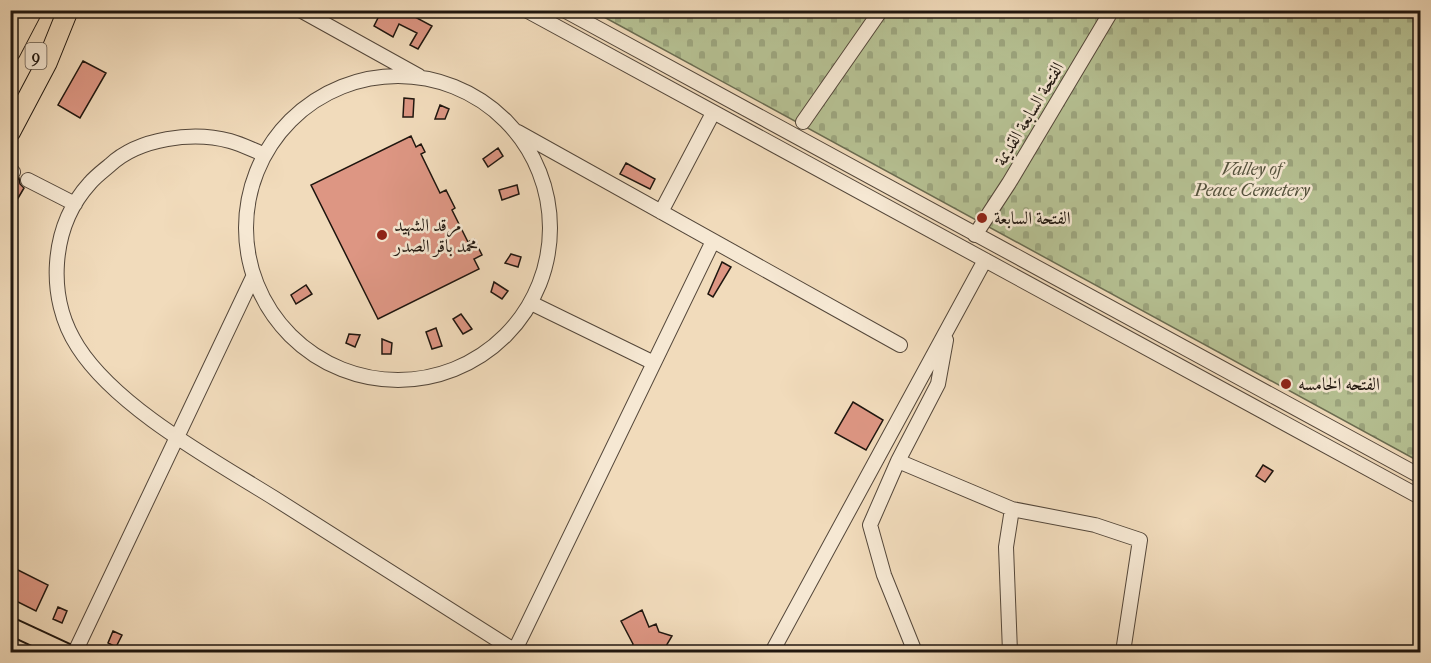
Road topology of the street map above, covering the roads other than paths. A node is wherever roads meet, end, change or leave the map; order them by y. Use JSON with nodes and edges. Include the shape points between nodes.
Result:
{"nodes":[{"id":1,"x":24,"y":10,"type":"edge"},
{"id":2,"x":32,"y":10,"type":"edge"},
{"id":3,"x":61,"y":10,"type":"edge"},
{"id":4,"x":68,"y":10,"type":"edge"},
{"id":5,"x":300,"y":10,"type":"edge"},
{"id":6,"x":525,"y":10,"type":"edge"},
{"id":7,"x":563,"y":10,"type":"edge"},
{"id":8,"x":880,"y":10,"type":"edge"},
{"id":9,"x":1112,"y":10,"type":"edge"},
{"id":10,"x":552,"y":25,"type":"junction"},
{"id":11,"x":10,"y":32,"type":"edge"},
{"id":12,"x":10,"y":52,"type":"edge"},
{"id":13,"x":422,"y":78,"type":"junction"},
{"id":14,"x":10,"y":102,"type":"edge"},
{"id":15,"x":713,"y":113,"type":"junction"},
{"id":16,"x":803,"y":122,"type":"dead end"},
{"id":17,"x":514,"y":129,"type":"junction"},
{"id":18,"x":10,"y":132,"type":"edge"},
{"id":19,"x":263,"y":154,"type":"junction"},
{"id":20,"x":28,"y":180,"type":"dead end"},
{"id":21,"x":75,"y":204,"type":"junction"},
{"id":22,"x":661,"y":212,"type":"junction"},
{"id":23,"x":975,"y":235,"type":"junction"},
{"id":24,"x":713,"y":241,"type":"junction"},
{"id":25,"x":985,"y":260,"type":"junction"},
{"id":26,"x":253,"y":277,"type":"junction"},
{"id":27,"x":531,"y":303,"type":"junction"},
{"id":28,"x":949,"y":326,"type":"junction"},
{"id":29,"x":900,"y":345,"type":"dead end"},
{"id":30,"x":654,"y":363,"type":"junction"},
{"id":31,"x":1233,"y":374,"type":"junction"},
{"id":32,"x":1226,"y":391,"type":"junction"},
{"id":33,"x":1267,"y":392,"type":"junction"},
{"id":34,"x":1257,"y":408,"type":"junction"},
{"id":35,"x":177,"y":437,"type":"junction"},
{"id":36,"x":898,"y":461,"type":"junction"},
{"id":37,"x":1420,"y":476,"type":"edge"},
{"id":38,"x":1420,"y":497,"type":"edge"},
{"id":39,"x":1012,"y":509,"type":"junction"},
{"id":40,"x":10,"y":626,"type":"edge"},
{"id":41,"x":66,"y":652,"type":"edge"},
{"id":42,"x":75,"y":652,"type":"edge"},
{"id":43,"x":514,"y":652,"type":"edge"},
{"id":44,"x":772,"y":652,"type":"edge"},
{"id":45,"x":915,"y":652,"type":"edge"},
{"id":46,"x":1010,"y":652,"type":"edge"},
{"id":47,"x":1123,"y":652,"type":"edge"}],
"edges":[{"from":1,"to":11,"type":"highway"},
{"from":2,"to":12,"type":"highway","number":"9"},
{"from":3,"to":14,"type":"highway","number":"9"},
{"from":4,"to":18,"type":"highway","via":[[47,62]]},
{"from":5,"to":13,"type":"street"},
{"from":6,"to":10,"type":"street"},
{"from":7,"to":10,"type":"street","via":[[554,15]]},
{"from":7,"to":23,"type":"street"},
{"from":8,"to":16,"type":"street"},
{"from":9,"to":23,"type":"street","name":"الفتحة السابعة القديمة"},
{"from":10,"to":15,"type":"street"},
{"from":13,"to":17,"type":"street","via":[[466,93]]},
{"from":13,"to":19,"type":"street","via":[[384,76],[348,84],[314,100],[285,124]]},
{"from":15,"to":22,"type":"street"},
{"from":15,"to":25,"type":"street"},
{"from":17,"to":22,"type":"street"},
{"from":17,"to":27,"type":"street","via":[[543,183],[550,214],[548,255]]},
{"from":19,"to":21,"type":"street","via":[[208,136],[184,136],[147,144],[114,161]]},
{"from":19,"to":26,"type":"street","via":[[245,214],[246,246]]},
{"from":20,"to":21,"type":"street"},
{"from":21,"to":35,"type":"street","via":[[59,245],[56,273],[65,321],[94,368],[122,396]]},
{"from":22,"to":24,"type":"street"},
{"from":23,"to":31,"type":"street"},
{"from":24,"to":29,"type":"street"},
{"from":24,"to":30,"type":"street"},
{"from":25,"to":28,"type":"street"},
{"from":25,"to":32,"type":"street"},
{"from":26,"to":27,"type":"street","via":[[268,309],[308,351],[349,373],[384,380],[419,379],[453,371],[484,354],[510,332]]},
{"from":26,"to":35,"type":"street"},
{"from":27,"to":30,"type":"street"},
{"from":28,"to":36,"type":"street","via":[[938,384]]},
{"from":28,"to":44,"type":"street"},
{"from":30,"to":43,"type":"street"},
{"from":31,"to":32,"type":"street","via":[[1234,382]]},
{"from":31,"to":33,"type":"street"},
{"from":32,"to":34,"type":"street"},
{"from":33,"to":34,"type":"street","via":[[1258,400]]},
{"from":33,"to":37,"type":"street"},
{"from":34,"to":38,"type":"street"},
{"from":35,"to":42,"type":"street"},
{"from":35,"to":43,"type":"street"},
{"from":36,"to":39,"type":"street"},
{"from":36,"to":45,"type":"street","via":[[870,525],[884,575]]},
{"from":39,"to":46,"type":"street","via":[[1006,547]]},
{"from":39,"to":47,"type":"street","via":[[1095,525],[1140,540]]},
{"from":40,"to":41,"type":"main road"}]}
